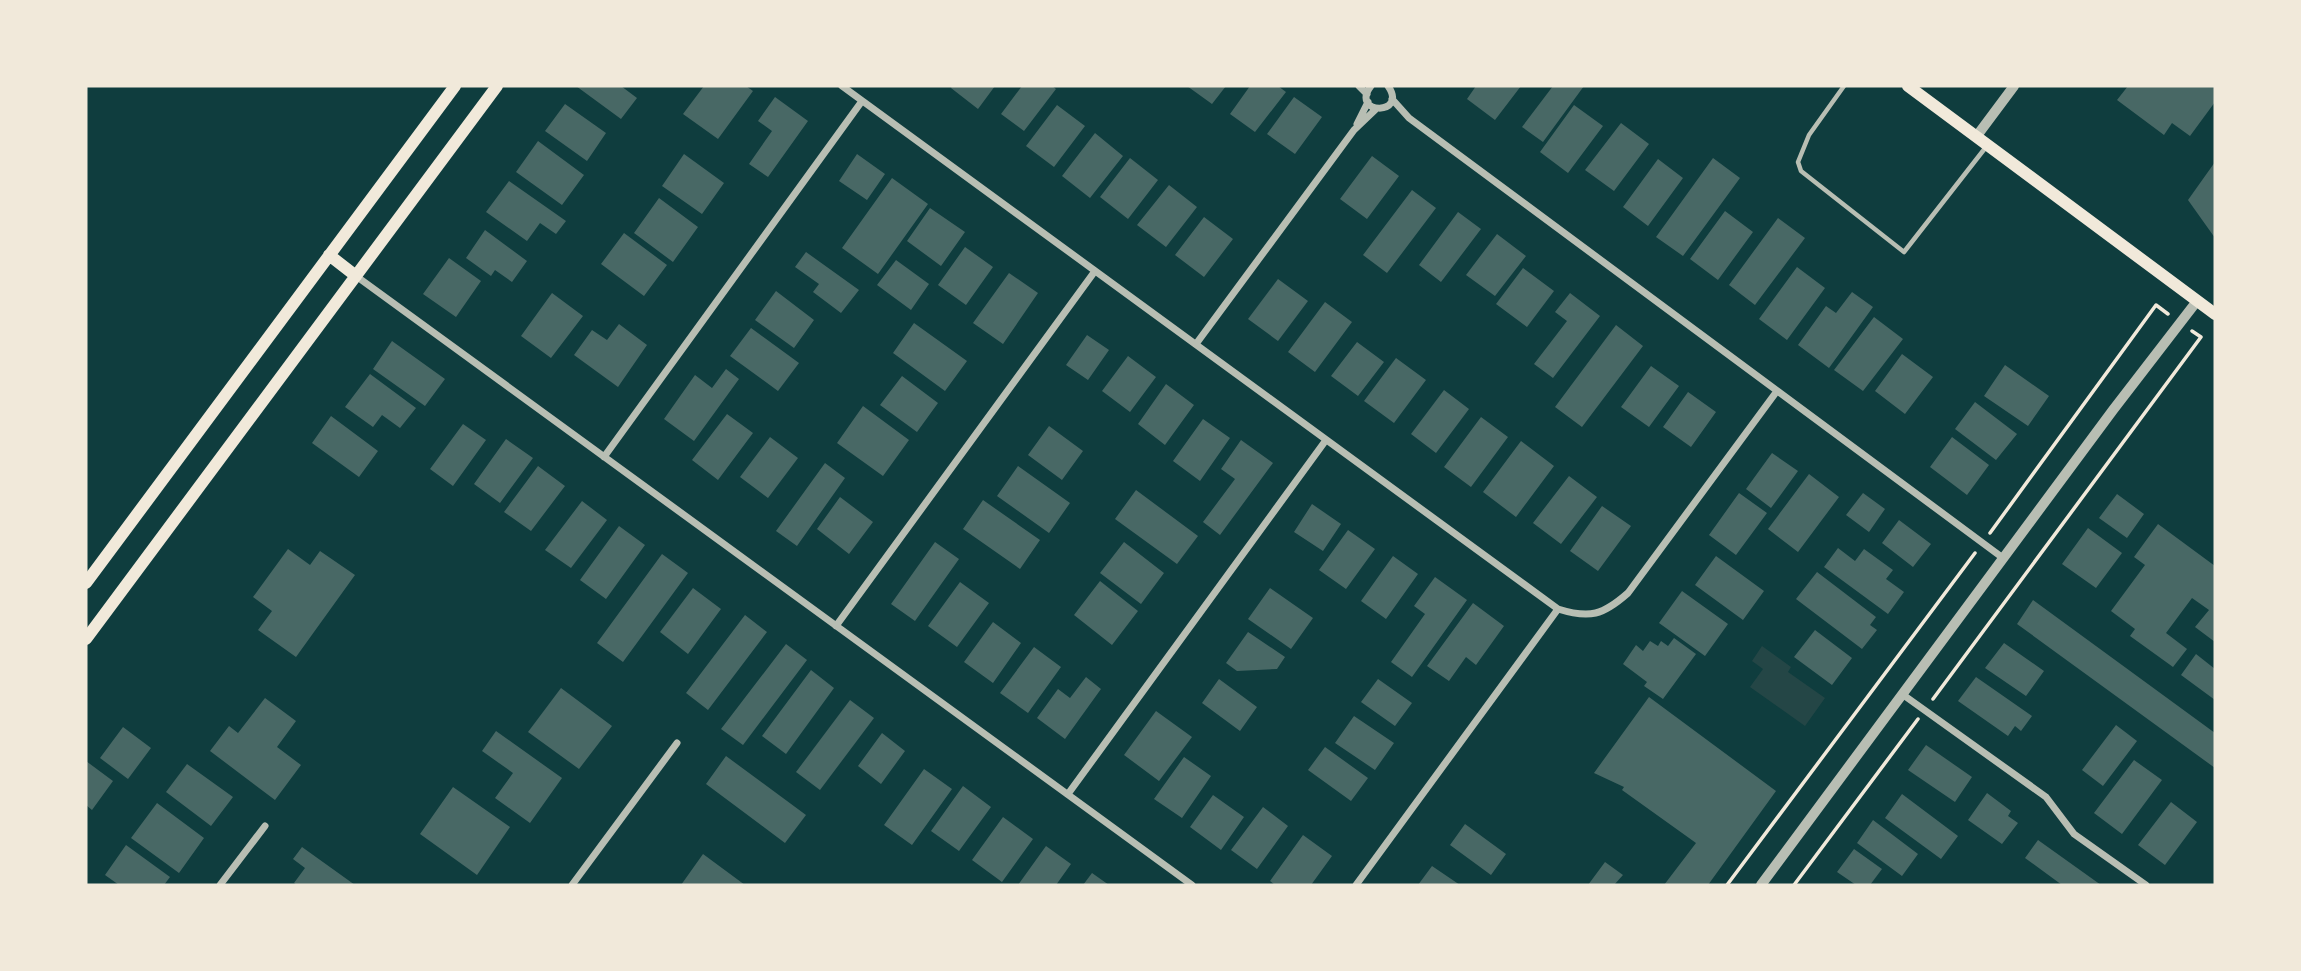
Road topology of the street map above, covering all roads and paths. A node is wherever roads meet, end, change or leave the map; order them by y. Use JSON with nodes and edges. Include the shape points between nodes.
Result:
{"nodes":[{"id":1,"x":455,"y":86,"type":"edge"},
{"id":2,"x":496,"y":86,"type":"edge"},
{"id":3,"x":842,"y":86,"type":"edge"},
{"id":4,"x":1359,"y":86,"type":"edge"},
{"id":5,"x":1371,"y":86,"type":"edge"},
{"id":6,"x":1844,"y":86,"type":"edge"},
{"id":7,"x":1908,"y":86,"type":"edge"},
{"id":8,"x":2014,"y":86,"type":"edge"},
{"id":9,"x":1390,"y":87,"type":"edge"},
{"id":10,"x":1367,"y":98,"type":"junction"},
{"id":11,"x":1392,"y":99,"type":"junction"},
{"id":12,"x":862,"y":101,"type":"junction"},
{"id":13,"x":1377,"y":108,"type":"junction"},
{"id":14,"x":1386,"y":108,"type":"junction"},
{"id":15,"x":1409,"y":118,"type":"junction"},
{"id":16,"x":1354,"y":131,"type":"junction"},
{"id":17,"x":1976,"y":137,"type":"junction"},
{"id":18,"x":1987,"y":145,"type":"junction"},
{"id":19,"x":329,"y":256,"type":"junction"},
{"id":20,"x":1095,"y":271,"type":"junction"},
{"id":21,"x":356,"y":276,"type":"junction"},
{"id":22,"x":2197,"y":300,"type":"junction"},
{"id":23,"x":2157,"y":306,"type":"dead end"},
{"id":24,"x":2215,"y":314,"type":"edge"},
{"id":25,"x":2201,"y":337,"type":"dead end"},
{"id":26,"x":1196,"y":344,"type":"junction"},
{"id":27,"x":1777,"y":391,"type":"junction"},
{"id":28,"x":1326,"y":440,"type":"junction"},
{"id":29,"x":604,"y":457,"type":"junction"},
{"id":30,"x":1982,"y":544,"type":"junction"},
{"id":31,"x":2003,"y":558,"type":"junction"},
{"id":32,"x":86,"y":583,"type":"edge"},
{"id":33,"x":1558,"y":609,"type":"junction"},
{"id":34,"x":836,"y":626,"type":"junction"},
{"id":35,"x":86,"y":639,"type":"edge"},
{"id":36,"x":1902,"y":694,"type":"junction"},
{"id":37,"x":1924,"y":710,"type":"junction"},
{"id":38,"x":677,"y":743,"type":"dead end"},
{"id":39,"x":1068,"y":794,"type":"junction"},
{"id":40,"x":265,"y":826,"type":"dead end"},
{"id":41,"x":220,"y":885,"type":"edge"},
{"id":42,"x":572,"y":885,"type":"edge"},
{"id":43,"x":1192,"y":885,"type":"edge"},
{"id":44,"x":1356,"y":885,"type":"edge"},
{"id":45,"x":1727,"y":885,"type":"edge"},
{"id":46,"x":1761,"y":885,"type":"edge"},
{"id":47,"x":1794,"y":885,"type":"edge"},
{"id":48,"x":2146,"y":885,"type":"edge"}],
"edges":[{"from":1,"to":19,"type":"main road"},
{"from":2,"to":21,"type":"main road"},
{"from":3,"to":12,"type":"street"},
{"from":4,"to":10,"type":"street"},
{"from":5,"to":10,"type":"street"},
{"from":6,"to":18,"type":"lane","via":[[1809,135],[1798,162],[1801,171],[1904,252]]},
{"from":7,"to":17,"type":"main road"},
{"from":8,"to":17,"type":"street"},
{"from":9,"to":11,"type":"street"},
{"from":10,"to":13,"type":"street"},
{"from":10,"to":16,"type":"street"},
{"from":11,"to":14,"type":"street"},
{"from":11,"to":15,"type":"street"},
{"from":12,"to":20,"type":"street"},
{"from":12,"to":29,"type":"street"},
{"from":13,"to":14,"type":"street"},
{"from":13,"to":16,"type":"street"},
{"from":14,"to":15,"type":"street"},
{"from":15,"to":27,"type":"street"},
{"from":16,"to":26,"type":"street"},
{"from":17,"to":18,"type":"main road"},
{"from":18,"to":22,"type":"main road"},
{"from":19,"to":21,"type":"main road"},
{"from":19,"to":32,"type":"main road"},
{"from":20,"to":26,"type":"street"},
{"from":20,"to":34,"type":"street"},
{"from":21,"to":29,"type":"street"},
{"from":21,"to":35,"type":"main road"},
{"from":22,"to":24,"type":"main road"},
{"from":22,"to":31,"type":"street"},
{"from":23,"to":30,"type":"path"},
{"from":25,"to":37,"type":"path"},
{"from":26,"to":28,"type":"street"},
{"from":27,"to":30,"type":"street"},
{"from":27,"to":33,"type":"street","via":[[1628,593],[1598,614],[1578,616]]},
{"from":28,"to":33,"type":"street"},
{"from":28,"to":39,"type":"street"},
{"from":29,"to":34,"type":"street"},
{"from":30,"to":31,"type":"street"},
{"from":30,"to":45,"type":"path"},
{"from":31,"to":36,"type":"street"},
{"from":33,"to":44,"type":"street"},
{"from":34,"to":39,"type":"street"},
{"from":36,"to":37,"type":"street"},
{"from":36,"to":46,"type":"street"},
{"from":37,"to":47,"type":"path"},
{"from":37,"to":48,"type":"street","via":[[2046,797],[2074,834]]},
{"from":38,"to":42,"type":"street"},
{"from":39,"to":43,"type":"street"},
{"from":40,"to":41,"type":"street"}]}
